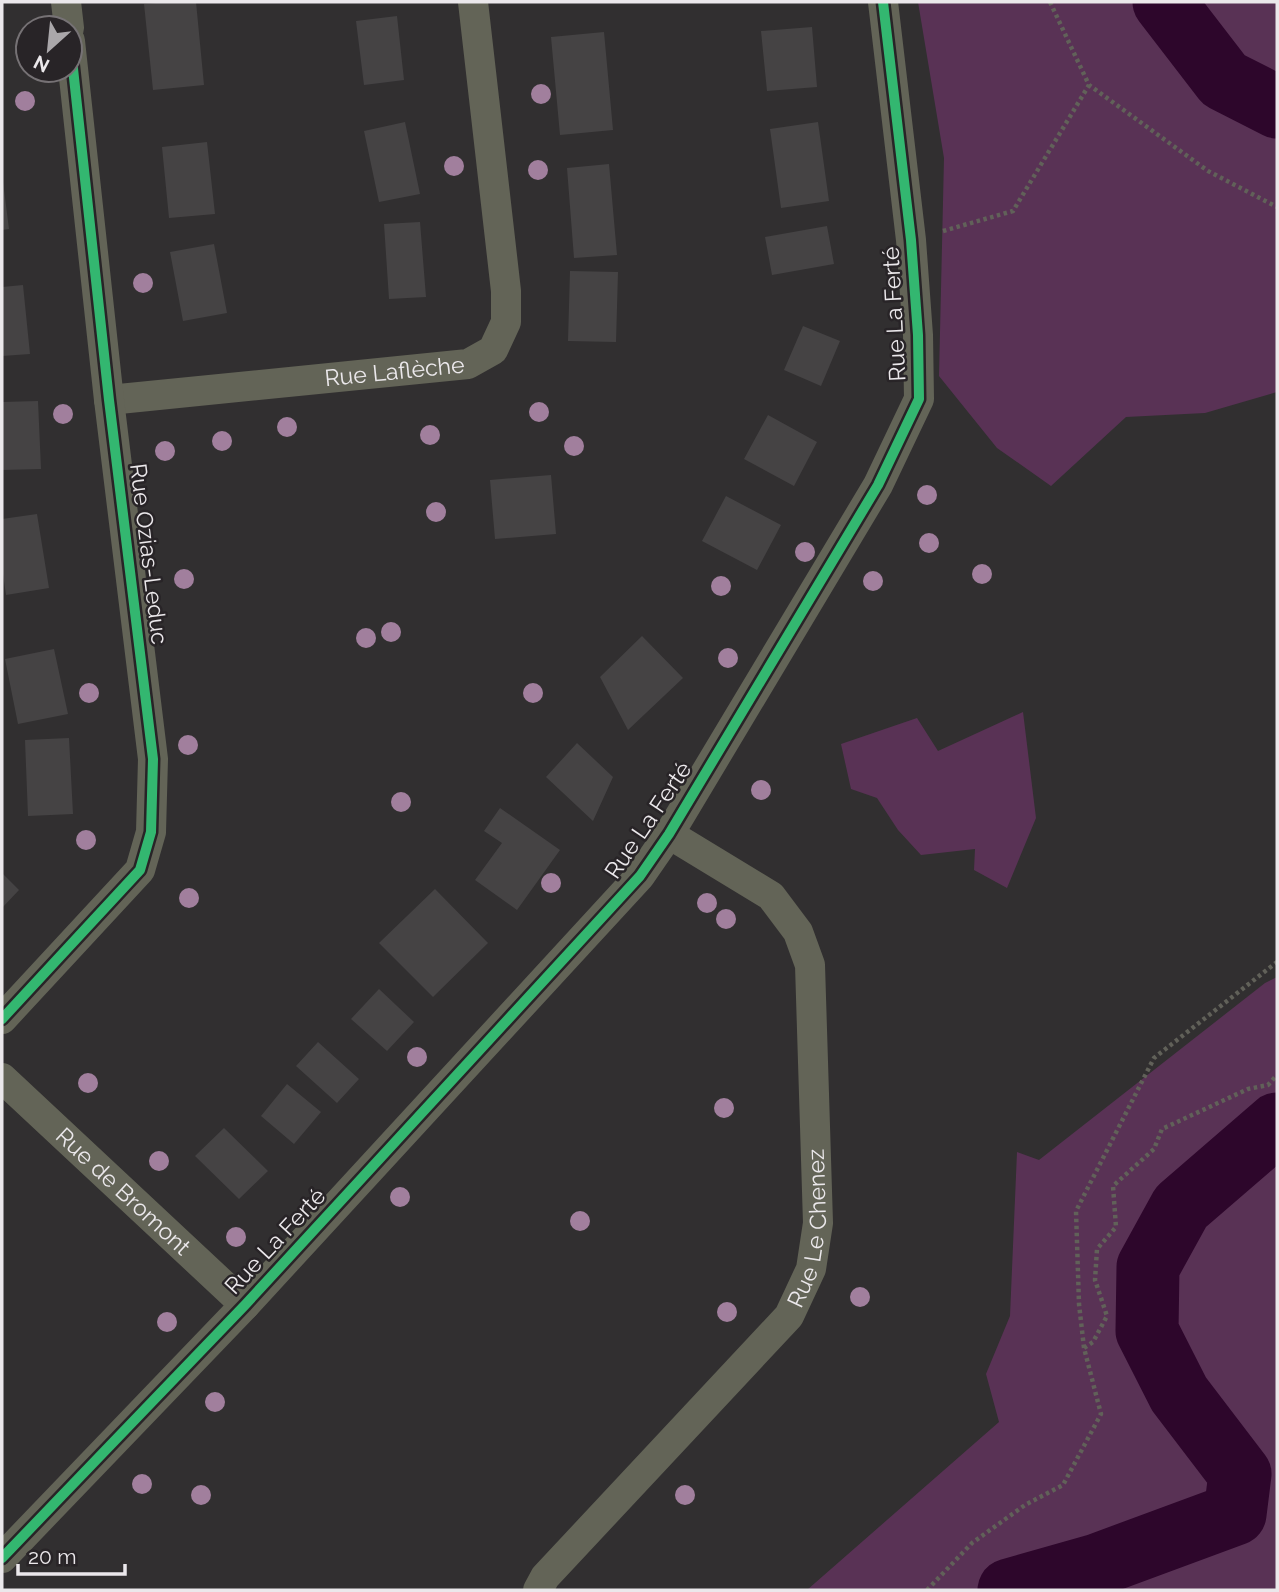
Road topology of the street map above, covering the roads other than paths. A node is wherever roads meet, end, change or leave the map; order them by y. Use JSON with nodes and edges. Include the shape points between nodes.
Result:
{"nodes":[{"id":1,"x":473,"y":2,"type":"edge"},
{"id":2,"x":883,"y":2,"type":"edge"},
{"id":3,"x":75,"y":84,"type":"edge"},
{"id":4,"x":109,"y":400,"type":"junction"},
{"id":5,"x":669,"y":834,"type":"junction"},
{"id":6,"x":2,"y":1019,"type":"edge"},
{"id":7,"x":2,"y":1078,"type":"edge"},
{"id":8,"x":245,"y":1305,"type":"junction"},
{"id":9,"x":2,"y":1558,"type":"edge"},
{"id":10,"x":538,"y":1590,"type":"edge"}],
"edges":[{"from":1,"to":4,"type":"street","name":"Rue Laflèche","via":[[506,290],[506,322],[493,350],[468,364]]},
{"from":2,"to":5,"type":"street","name":"Rue La Ferté","via":[[911,240],[919,399],[878,485]]},
{"from":3,"to":4,"type":"street","name":"Rue Ozias-Leduc"},
{"from":4,"to":6,"type":"street","name":"Rue Ozias-Leduc","via":[[153,759],[150,832],[140,870]]},
{"from":5,"to":8,"type":"street","name":"Rue La Ferté","via":[[631,887]]},
{"from":5,"to":10,"type":"street","name":"Rue Le Chenez","via":[[771,896],[798,932],[810,965],[818,1223],[811,1269],[789,1316],[545,1577]]},
{"from":7,"to":8,"type":"street","name":"Rue de Bromont"},
{"from":8,"to":9,"type":"street","name":"Rue La Ferté"}]}
